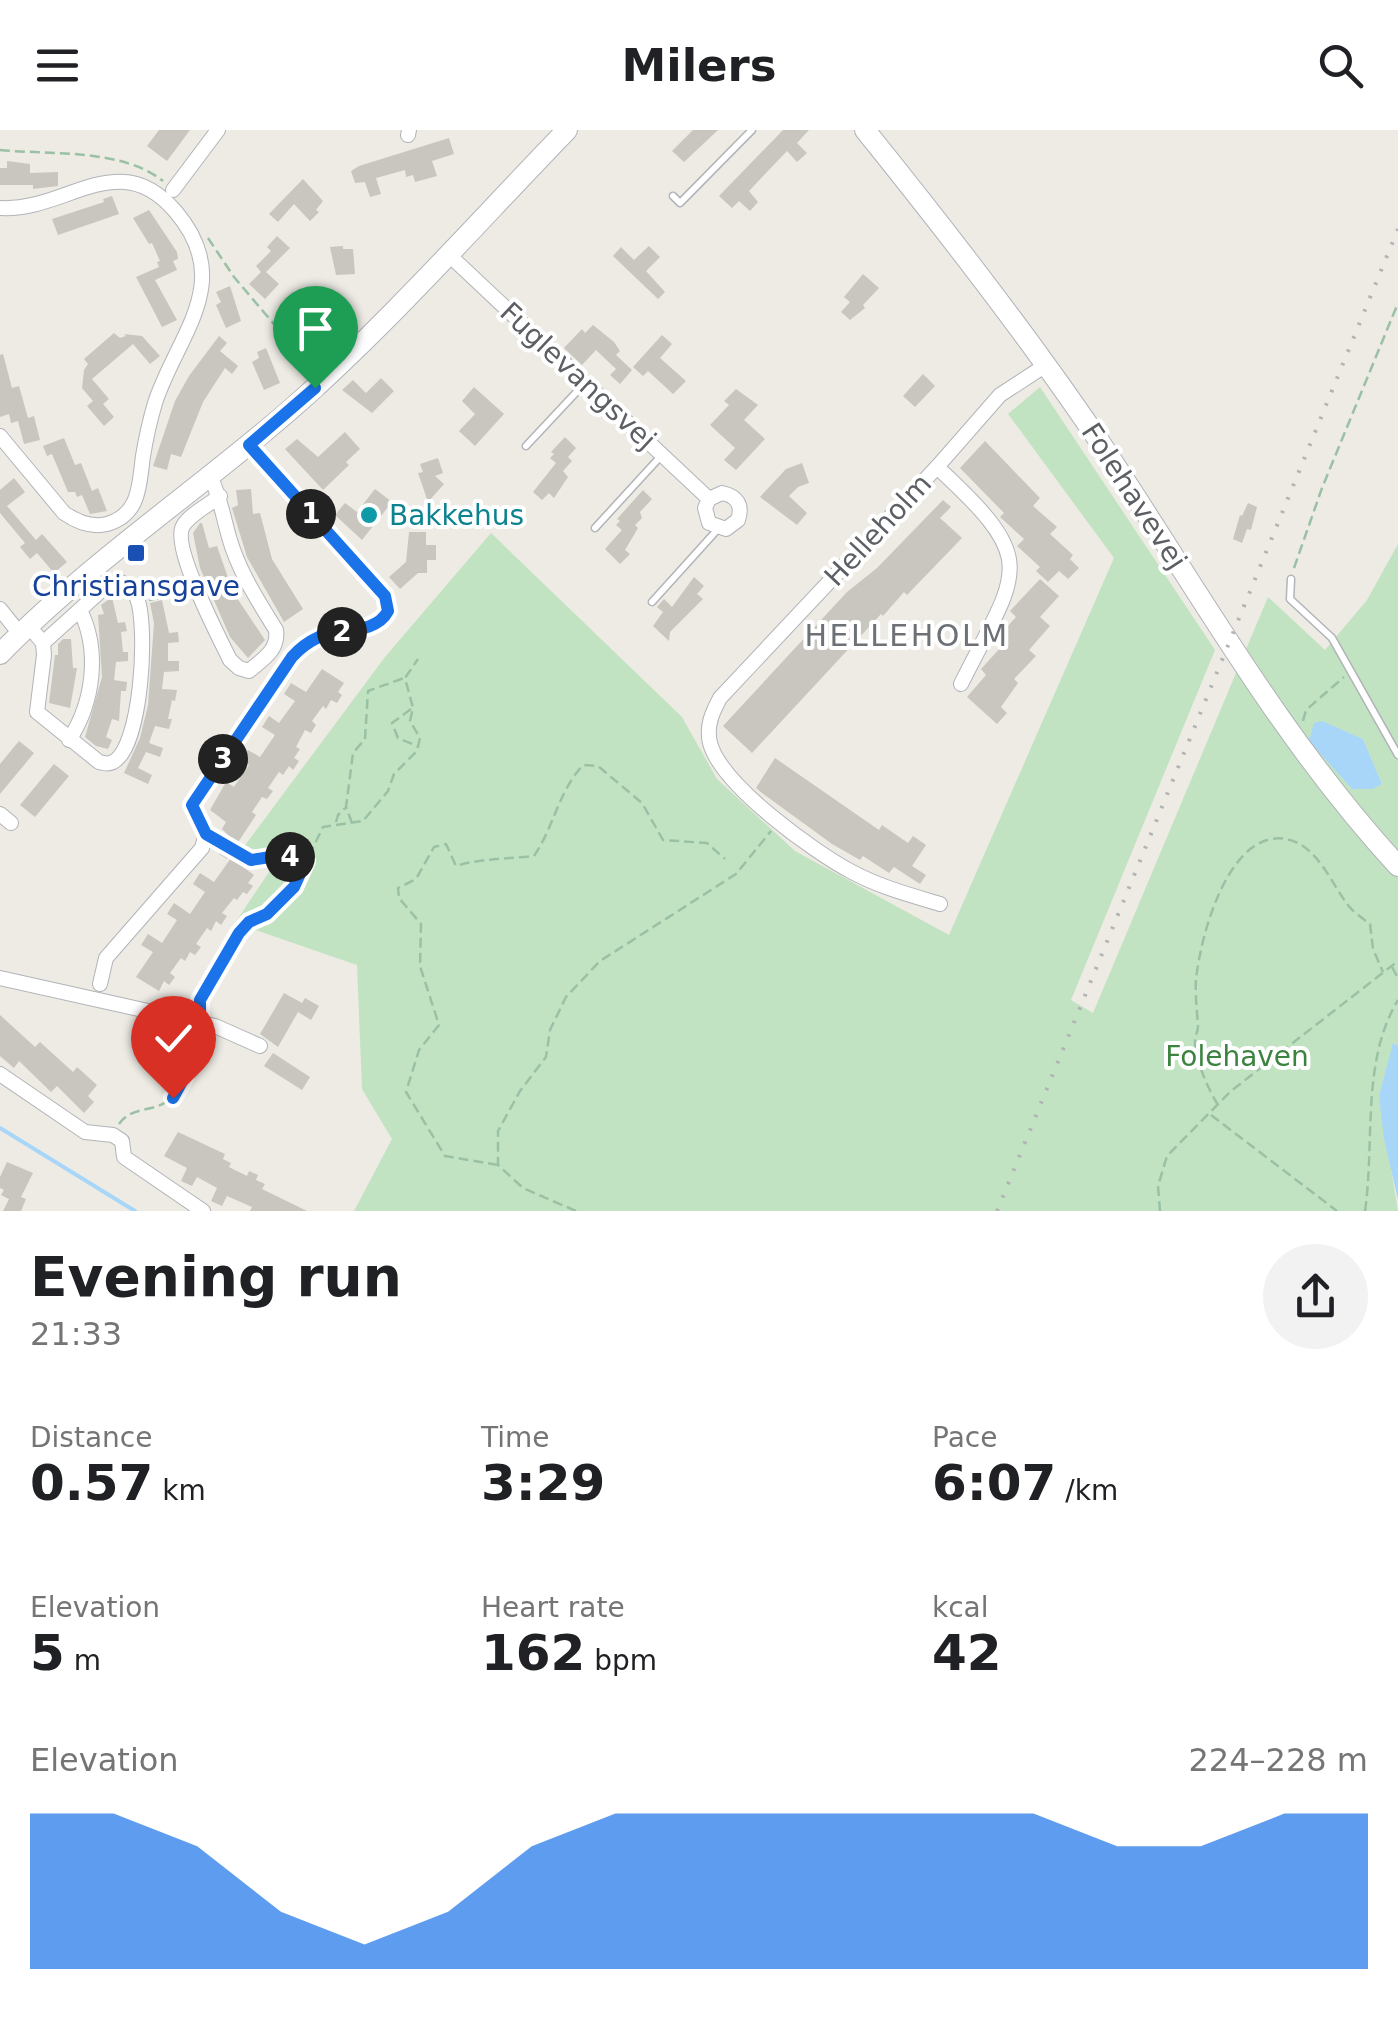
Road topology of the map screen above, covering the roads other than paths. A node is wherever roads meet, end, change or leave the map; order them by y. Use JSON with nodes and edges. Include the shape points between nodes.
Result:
{"nodes":[{"id":1,"x":218,"y":130,"type":"edge"},
{"id":2,"x":567,"y":130,"type":"edge"},
{"id":3,"x":752,"y":130,"type":"edge"},
{"id":4,"x":865,"y":130,"type":"edge"},
{"id":5,"x":173,"y":190,"type":"road end"},
{"id":6,"x":672,"y":196,"type":"dead end"},
{"id":7,"x":0,"y":208,"type":"edge"},
{"id":8,"x":447,"y":253,"type":"junction"},
{"id":9,"x":1046,"y":365,"type":"junction"},
{"id":10,"x":585,"y":383,"type":"junction"},
{"id":11,"x":0,"y":436,"type":"edge"},
{"id":12,"x":249,"y":445,"type":"junction"},
{"id":13,"x":526,"y":446,"type":"dead end"},
{"id":14,"x":662,"y":455,"type":"junction"},
{"id":15,"x":937,"y":467,"type":"junction"},
{"id":16,"x":210,"y":476,"type":"junction"},
{"id":17,"x":220,"y":496,"type":"junction"},
{"id":18,"x":709,"y":499,"type":"junction"},
{"id":19,"x":124,"y":516,"type":"junction"},
{"id":20,"x":595,"y":528,"type":"dead end"},
{"id":21,"x":718,"y":528,"type":"junction"},
{"id":22,"x":138,"y":533,"type":"junction"},
{"id":23,"x":1291,"y":579,"type":"road end"},
{"id":24,"x":652,"y":602,"type":"dead end"},
{"id":25,"x":0,"y":609,"type":"edge"},
{"id":26,"x":80,"y":610,"type":"junction"},
{"id":27,"x":31,"y":634,"type":"junction"},
{"id":28,"x":0,"y":654,"type":"edge"},
{"id":29,"x":962,"y":684,"type":"dead end"},
{"id":30,"x":70,"y":740,"type":"junction"},
{"id":31,"x":1398,"y":755,"type":"edge"},
{"id":32,"x":1398,"y":866,"type":"edge"},
{"id":33,"x":940,"y":904,"type":"dead end"},
{"id":34,"x":0,"y":978,"type":"edge"},
{"id":35,"x":100,"y":984,"type":"dead end"},
{"id":36,"x":260,"y":1046,"type":"dead end"},
{"id":37,"x":0,"y":1074,"type":"edge"},
{"id":38,"x":203,"y":1211,"type":"edge"}],
"edges":[{"from":1,"to":5,"type":"street"},
{"from":2,"to":8,"type":"street"},
{"from":3,"to":6,"type":"lane","via":[[680,203]]},
{"from":4,"to":9,"type":"street","name":"Folehavevej"},
{"from":7,"to":19,"type":"street","via":[[40,205],[107,181],[146,186],[178,214],[196,246],[202,269],[197,314],[154,405],[138,498]]},
{"from":8,"to":10,"type":"street","name":"Fuglevangsvej"},
{"from":8,"to":12,"type":"street"},
{"from":9,"to":15,"type":"street","name":"Helleholm","via":[[1000,394]]},
{"from":9,"to":32,"type":"street","name":"Folehavevej","via":[[1293,738]]},
{"from":10,"to":13,"type":"lane"},
{"from":10,"to":14,"type":"street","name":"Fuglevangsvej"},
{"from":11,"to":19,"type":"street","via":[[64,513],[100,525]]},
{"from":12,"to":16,"type":"street"},
{"from":12,"to":35,"type":"street","via":[[385,596],[388,611],[376,624],[322,636],[292,657],[192,805],[206,834],[202,848],[106,958]]},
{"from":14,"to":18,"type":"street","name":"Fuglevangsvej"},
{"from":14,"to":20,"type":"lane"},
{"from":15,"to":29,"type":"street","name":"Helleholm","via":[[998,530],[1012,569],[1010,588]]},
{"from":15,"to":33,"type":"street","name":"Helleholm","via":[[720,698],[711,715],[711,744],[718,760],[778,822],[852,872]]},
{"from":16,"to":17,"type":"street"},
{"from":16,"to":22,"type":"street"},
{"from":17,"to":17,"type":"street","via":[[229,540],[278,639],[249,671],[230,660],[196,590],[180,534],[184,523]]},
{"from":18,"to":21,"type":"street","name":"Fuglevangsvej","via":[[705,516]]},
{"from":18,"to":21,"type":"street","name":"Fuglevangsvej","via":[[730,494],[740,506],[733,526]]},
{"from":19,"to":22,"type":"street"},
{"from":21,"to":24,"type":"lane"},
{"from":22,"to":27,"type":"street","via":[[66,591]]},
{"from":23,"to":31,"type":"lane","via":[[1290,599],[1332,638]]},
{"from":25,"to":27,"type":"street"},
{"from":26,"to":27,"type":"street"},
{"from":26,"to":30,"type":"street","via":[[93,650],[91,678]]},
{"from":26,"to":30,"type":"street","via":[[106,587],[131,587],[142,625],[142,674],[117,760],[98,762]]},
{"from":27,"to":28,"type":"street"},
{"from":27,"to":30,"type":"street","via":[[44,654],[37,712]]},
{"from":34,"to":36,"type":"street","via":[[200,1022]]},
{"from":37,"to":38,"type":"street","via":[[84,1132],[122,1141],[124,1157]]}]}
